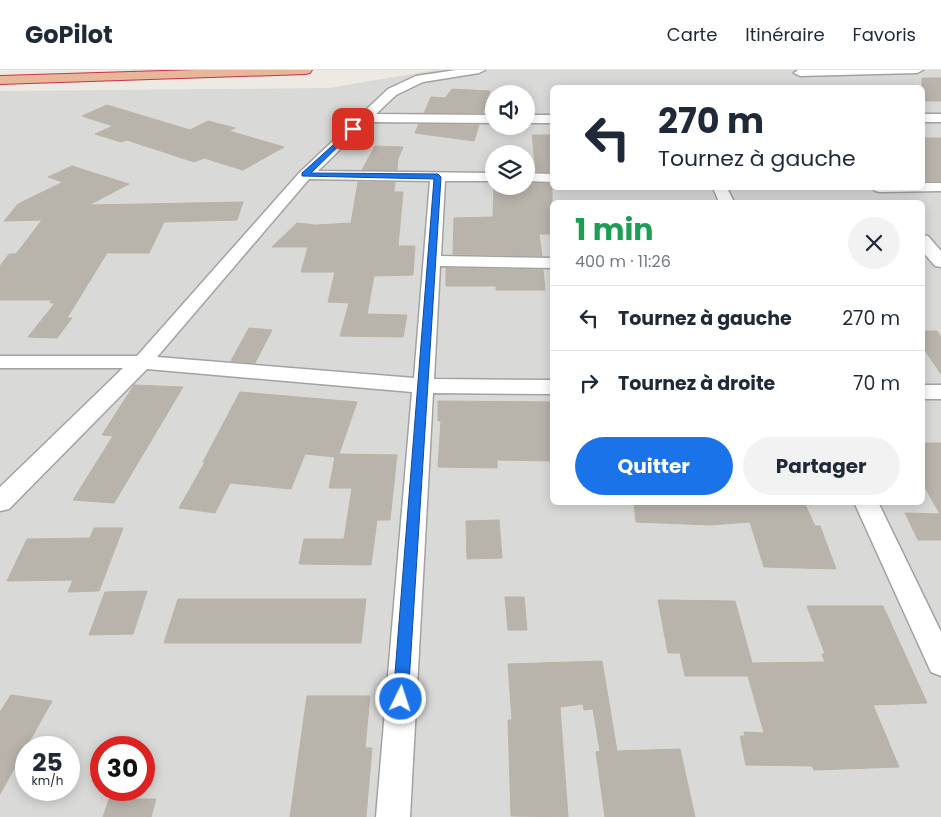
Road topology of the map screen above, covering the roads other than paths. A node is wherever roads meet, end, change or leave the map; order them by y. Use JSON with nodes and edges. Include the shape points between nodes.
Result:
{"nodes":[{"id":1,"x":305,"y":70,"type":"edge"},
{"id":2,"x":479,"y":70,"type":"edge"},
{"id":3,"x":917,"y":70,"type":"edge"},
{"id":4,"x":800,"y":73,"type":"dead end"},
{"id":5,"x":0,"y":80,"type":"edge"},
{"id":6,"x":365,"y":118,"type":"junction"},
{"id":7,"x":925,"y":118,"type":"edge"},
{"id":8,"x":941,"y":118,"type":"edge"},
{"id":9,"x":485,"y":119,"type":"edge"},
{"id":10,"x":535,"y":119,"type":"edge"},
{"id":11,"x":550,"y":119,"type":"edge"},
{"id":12,"x":305,"y":175,"type":"junction"},
{"id":13,"x":438,"y":177,"type":"junction"},
{"id":14,"x":485,"y":177,"type":"edge"},
{"id":15,"x":535,"y":178,"type":"edge"},
{"id":16,"x":550,"y":178,"type":"edge"},
{"id":17,"x":925,"y":187,"type":"edge"},
{"id":18,"x":941,"y":187,"type":"edge"},
{"id":19,"x":882,"y":190,"type":"edge"},
{"id":20,"x":890,"y":200,"type":"edge"},
{"id":21,"x":925,"y":243,"type":"edge"},
{"id":22,"x":432,"y":261,"type":"junction"},
{"id":23,"x":941,"y":262,"type":"edge"},
{"id":24,"x":550,"y":263,"type":"edge"},
{"id":25,"x":0,"y":362,"type":"edge"},
{"id":26,"x":142,"y":362,"type":"junction"},
{"id":27,"x":422,"y":386,"type":"junction"},
{"id":28,"x":550,"y":387,"type":"edge"},
{"id":29,"x":925,"y":392,"type":"edge"},
{"id":30,"x":941,"y":392,"type":"edge"},
{"id":31,"x":0,"y":502,"type":"edge"},
{"id":32,"x":867,"y":505,"type":"edge"},
{"id":33,"x":941,"y":663,"type":"edge"},
{"id":34,"x":393,"y":817,"type":"edge"}],
"edges":[{"from":1,"to":5,"type":"highway"},
{"from":2,"to":6,"type":"street","via":[[411,82],[392,92]]},
{"from":3,"to":4,"type":"street"},
{"from":6,"to":9,"type":"street"},
{"from":6,"to":12,"type":"street"},
{"from":7,"to":8,"type":"street"},
{"from":10,"to":11,"type":"street"},
{"from":12,"to":13,"type":"street"},
{"from":12,"to":26,"type":"street"},
{"from":13,"to":14,"type":"street"},
{"from":13,"to":22,"type":"street"},
{"from":15,"to":16,"type":"street"},
{"from":17,"to":18,"type":"street"},
{"from":19,"to":20,"type":"street"},
{"from":21,"to":23,"type":"street"},
{"from":22,"to":24,"type":"street"},
{"from":22,"to":27,"type":"street"},
{"from":25,"to":26,"type":"street"},
{"from":26,"to":27,"type":"street"},
{"from":26,"to":31,"type":"street"},
{"from":27,"to":28,"type":"street"},
{"from":27,"to":34,"type":"street"},
{"from":29,"to":30,"type":"street"},
{"from":32,"to":33,"type":"street"}]}
